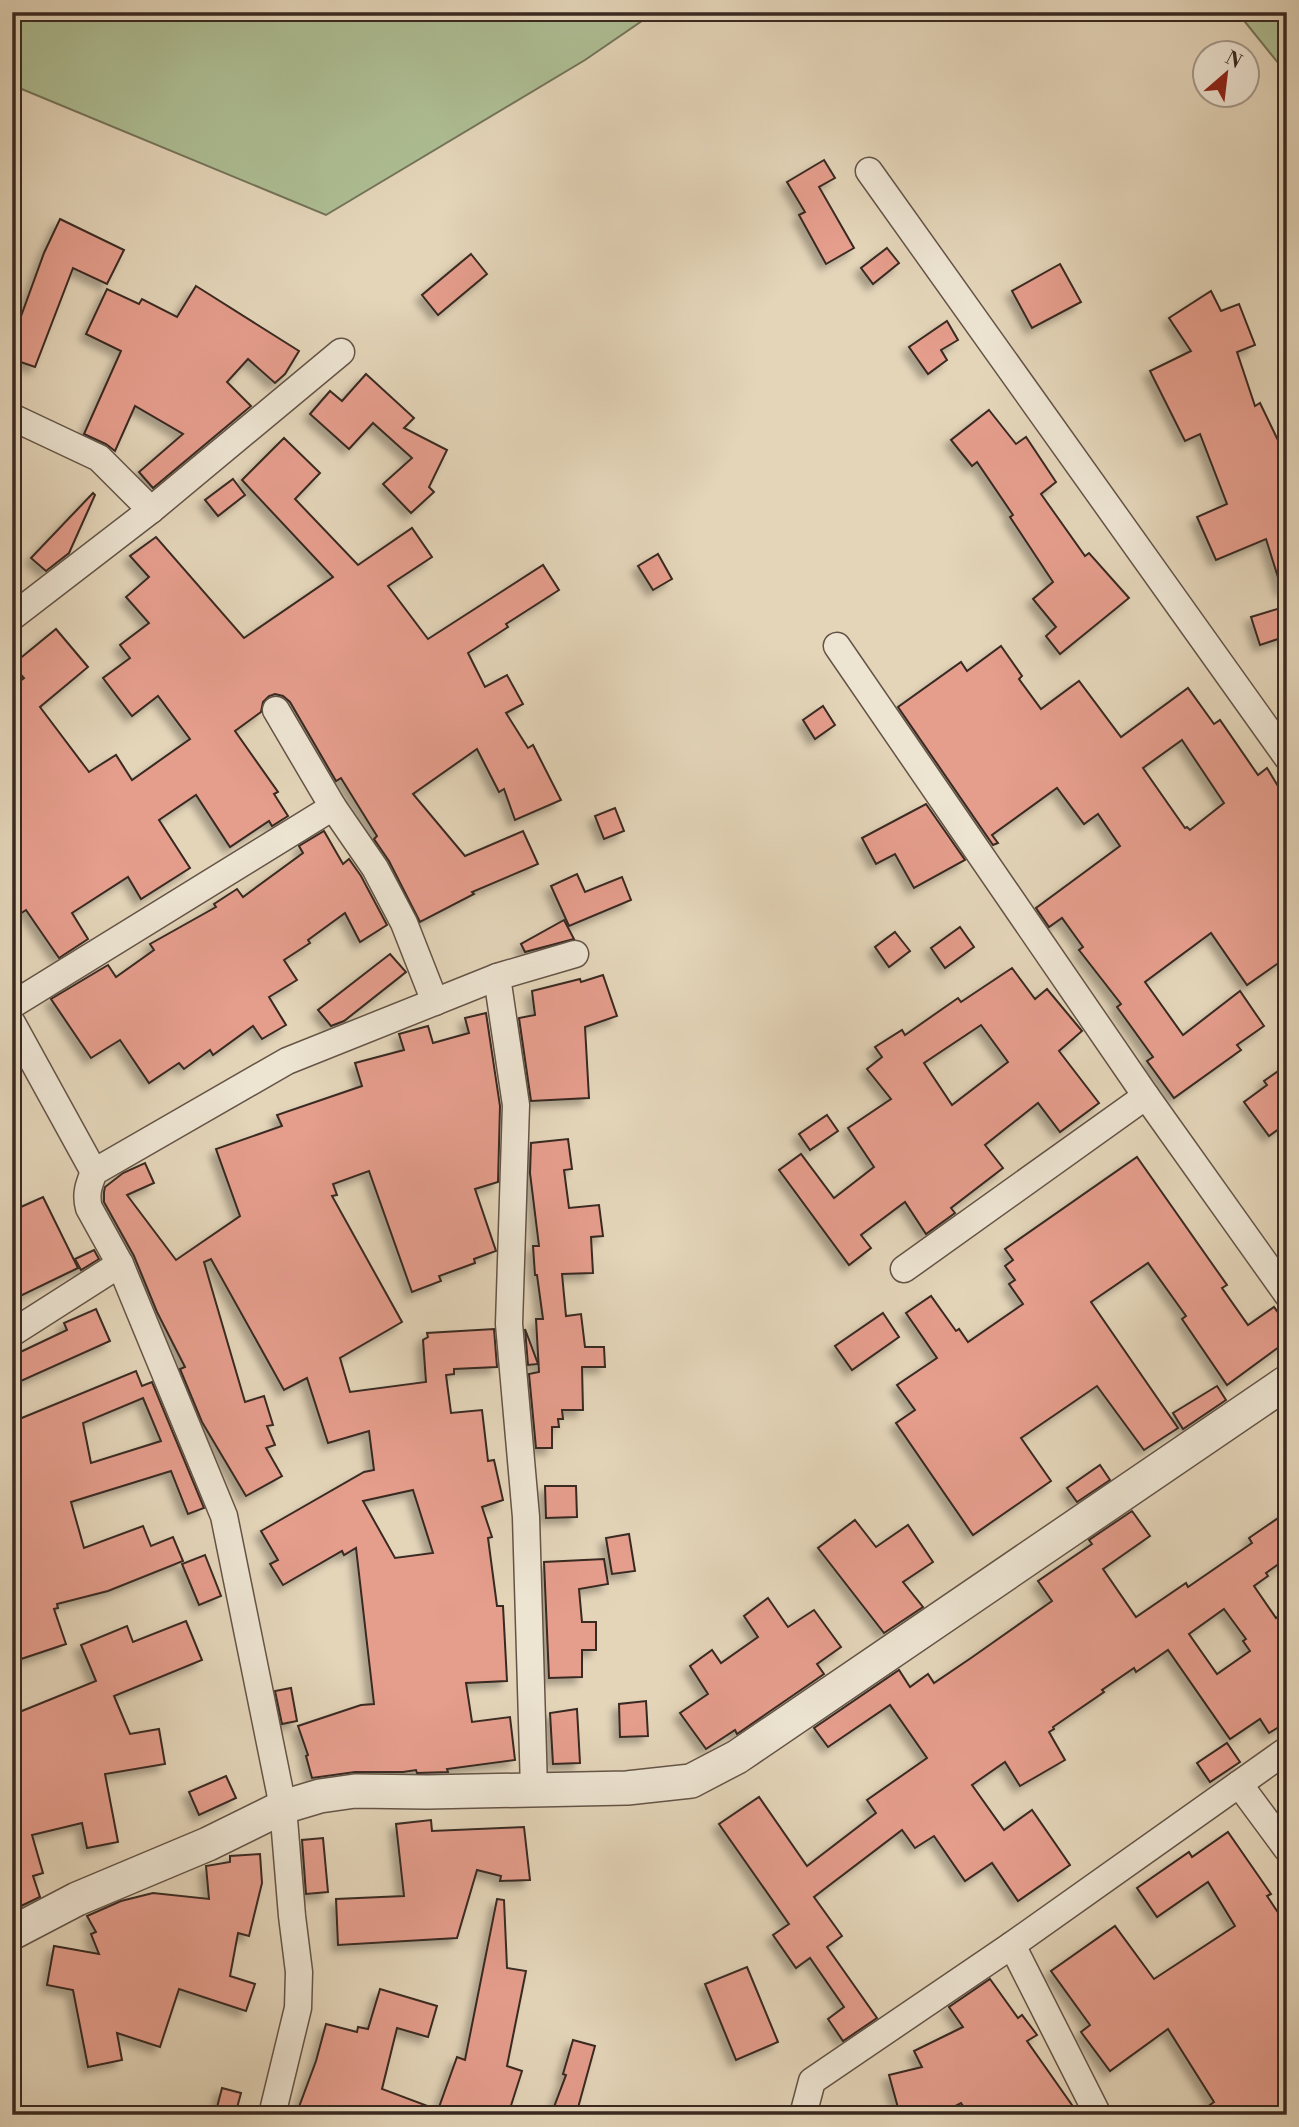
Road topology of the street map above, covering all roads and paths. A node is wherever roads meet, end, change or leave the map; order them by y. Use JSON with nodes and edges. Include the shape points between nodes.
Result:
{"nodes":[{"id":1,"x":869,"y":171,"type":"dead end"},
{"id":2,"x":341,"y":352,"type":"dead end"},
{"id":3,"x":12,"y":416,"type":"edge"},
{"id":4,"x":151,"y":510,"type":"junction"},
{"id":5,"x":12,"y":617,"type":"edge"},
{"id":6,"x":836,"y":646,"type":"dead end"},
{"id":7,"x":276,"y":710,"type":"dead end"},
{"id":8,"x":1287,"y":757,"type":"edge"},
{"id":9,"x":333,"y":807,"type":"junction"},
{"id":10,"x":575,"y":954,"type":"dead end"},
{"id":11,"x":497,"y":977,"type":"junction"},
{"id":12,"x":435,"y":1002,"type":"junction"},
{"id":13,"x":12,"y":1005,"type":"edge"},
{"id":14,"x":12,"y":1023,"type":"edge"},
{"id":15,"x":1146,"y":1096,"type":"junction"},
{"id":16,"x":94,"y":1172,"type":"junction"},
{"id":17,"x":120,"y":1264,"type":"junction"},
{"id":18,"x":904,"y":1269,"type":"dead end"},
{"id":19,"x":1287,"y":1294,"type":"edge"},
{"id":20,"x":12,"y":1333,"type":"edge"},
{"id":21,"x":1287,"y":1382,"type":"edge"},
{"id":22,"x":1287,"y":1750,"type":"edge"},
{"id":23,"x":1239,"y":1784,"type":"junction"},
{"id":24,"x":534,"y":1789,"type":"junction"},
{"id":25,"x":283,"y":1807,"type":"junction"},
{"id":26,"x":1287,"y":1849,"type":"edge"},
{"id":27,"x":12,"y":1933,"type":"edge"},
{"id":28,"x":1012,"y":1945,"type":"junction"},
{"id":29,"x":272,"y":2115,"type":"edge"},
{"id":30,"x":803,"y":2115,"type":"edge"},
{"id":31,"x":1098,"y":2115,"type":"edge"}],
"edges":[{"from":1,"to":8,"type":"street"},
{"from":2,"to":4,"type":"street"},
{"from":3,"to":4,"type":"street","via":[[99,458]]},
{"from":4,"to":5,"type":"street"},
{"from":6,"to":15,"type":"street"},
{"from":7,"to":9,"type":"street"},
{"from":9,"to":12,"type":"street","via":[[375,868],[404,923]]},
{"from":9,"to":13,"type":"street"},
{"from":10,"to":11,"type":"street"},
{"from":11,"to":12,"type":"street"},
{"from":11,"to":24,"type":"street","via":[[516,1105],[509,1324],[526,1517]]},
{"from":12,"to":16,"type":"street","via":[[287,1061]]},
{"from":14,"to":16,"type":"street"},
{"from":15,"to":18,"type":"street"},
{"from":15,"to":19,"type":"street"},
{"from":16,"to":17,"type":"street","via":[[86,1198]]},
{"from":17,"to":20,"type":"street"},
{"from":17,"to":25,"type":"street","via":[[223,1516]]},
{"from":21,"to":24,"type":"street","via":[[737,1757],[691,1781],[627,1788]]},
{"from":22,"to":23,"type":"street"},
{"from":23,"to":26,"type":"street"},
{"from":23,"to":28,"type":"street"},
{"from":24,"to":25,"type":"street","via":[[355,1791]]},
{"from":25,"to":27,"type":"street"},
{"from":25,"to":29,"type":"street","via":[[299,1984],[298,2008]]},
{"from":28,"to":30,"type":"street","via":[[812,2081]]},
{"from":28,"to":31,"type":"street"}]}
